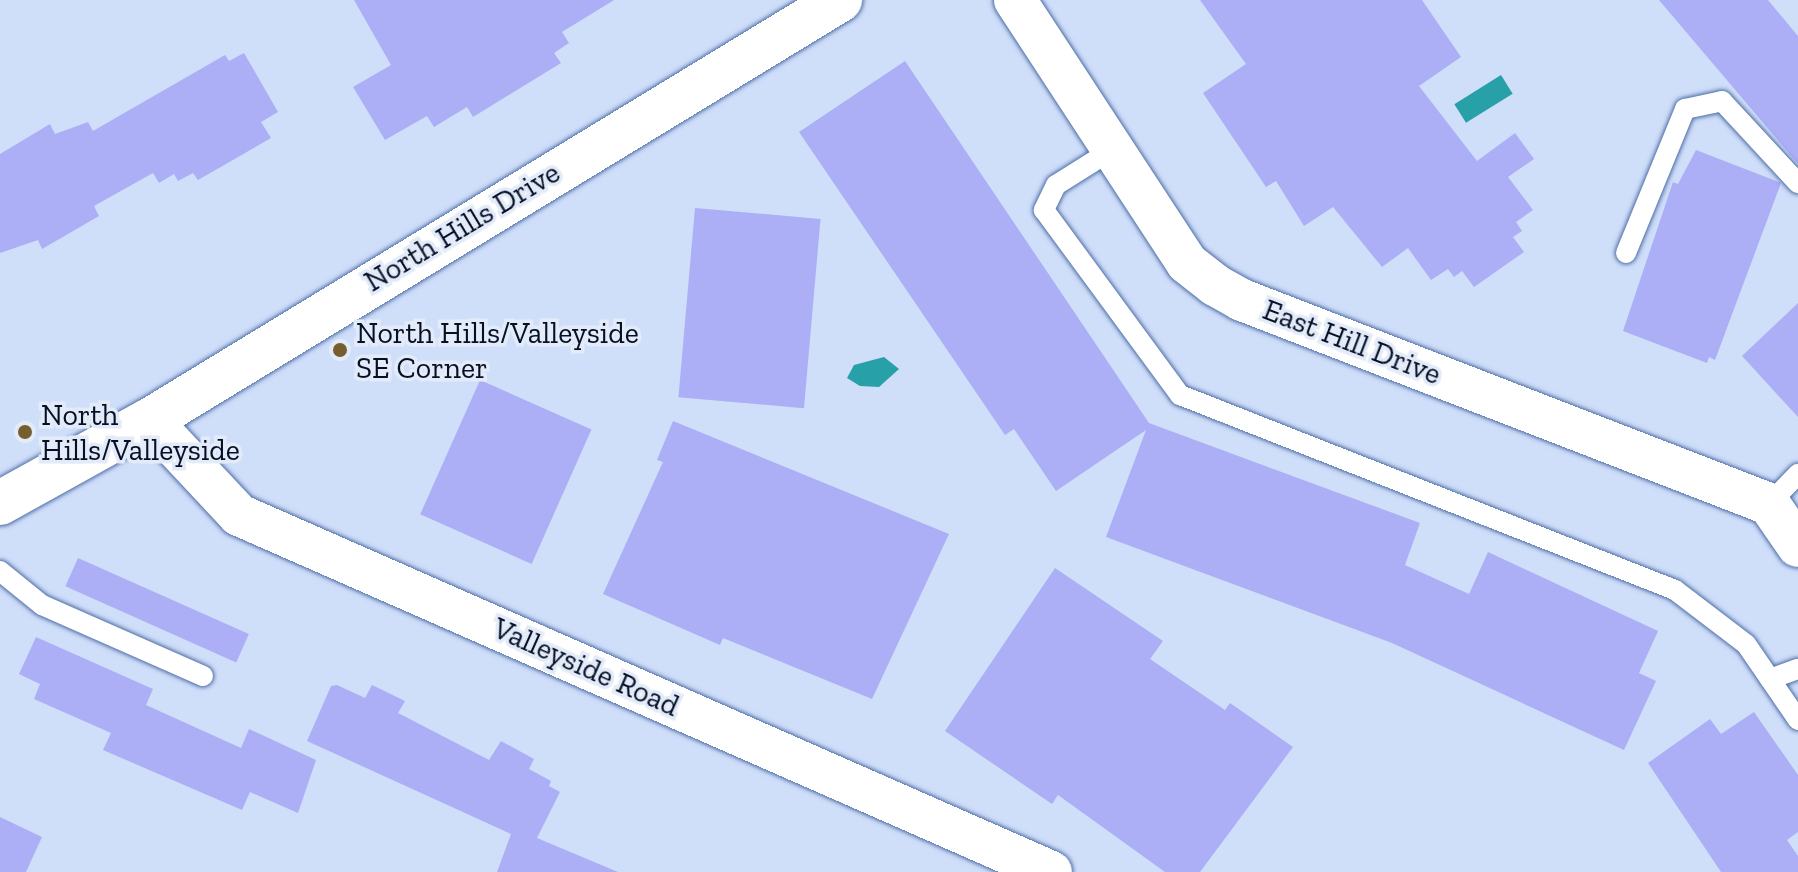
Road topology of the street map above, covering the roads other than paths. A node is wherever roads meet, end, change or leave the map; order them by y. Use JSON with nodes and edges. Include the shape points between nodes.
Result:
{"nodes":[{"id":1,"x":840,"y":0,"type":"edge"},
{"id":2,"x":1015,"y":0,"type":"edge"},
{"id":3,"x":1115,"y":148,"type":"junction"},
{"id":4,"x":1798,"y":183,"type":"edge"},
{"id":5,"x":1626,"y":253,"type":"dead end"},
{"id":6,"x":150,"y":420,"type":"junction"},
{"id":7,"x":1798,"y":474,"type":"edge"},
{"id":8,"x":0,"y":503,"type":"edge"},
{"id":9,"x":1769,"y":504,"type":"junction"},
{"id":10,"x":1798,"y":546,"type":"edge"},
{"id":11,"x":0,"y":571,"type":"edge"},
{"id":12,"x":1798,"y":669,"type":"edge"},
{"id":13,"x":203,"y":676,"type":"dead end"},
{"id":14,"x":1770,"y":679,"type":"junction"},
{"id":15,"x":1798,"y":720,"type":"edge"},
{"id":16,"x":1051,"y":872,"type":"edge"}],
"edges":[{"from":1,"to":6,"type":"street","name":"North Hills Drive"},
{"from":2,"to":3,"type":"street","name":"East Hill Drive"},
{"from":3,"to":9,"type":"street","name":"East Hill Drive","via":[[1187,263],[1242,300]]},
{"from":3,"to":14,"type":"lane","via":[[1056,185],[1044,210],[1180,395],[1675,590],[1746,644]]},
{"from":4,"to":5,"type":"lane","via":[[1722,101],[1685,109]]},
{"from":6,"to":8,"type":"street","name":"North Hills Drive"},
{"from":6,"to":16,"type":"street","name":"Valleyside Road","via":[[239,515]]},
{"from":7,"to":9,"type":"lane"},
{"from":9,"to":10,"type":"street"},
{"from":11,"to":13,"type":"lane","via":[[42,605]]},
{"from":12,"to":14,"type":"lane"},
{"from":14,"to":15,"type":"lane"}]}
